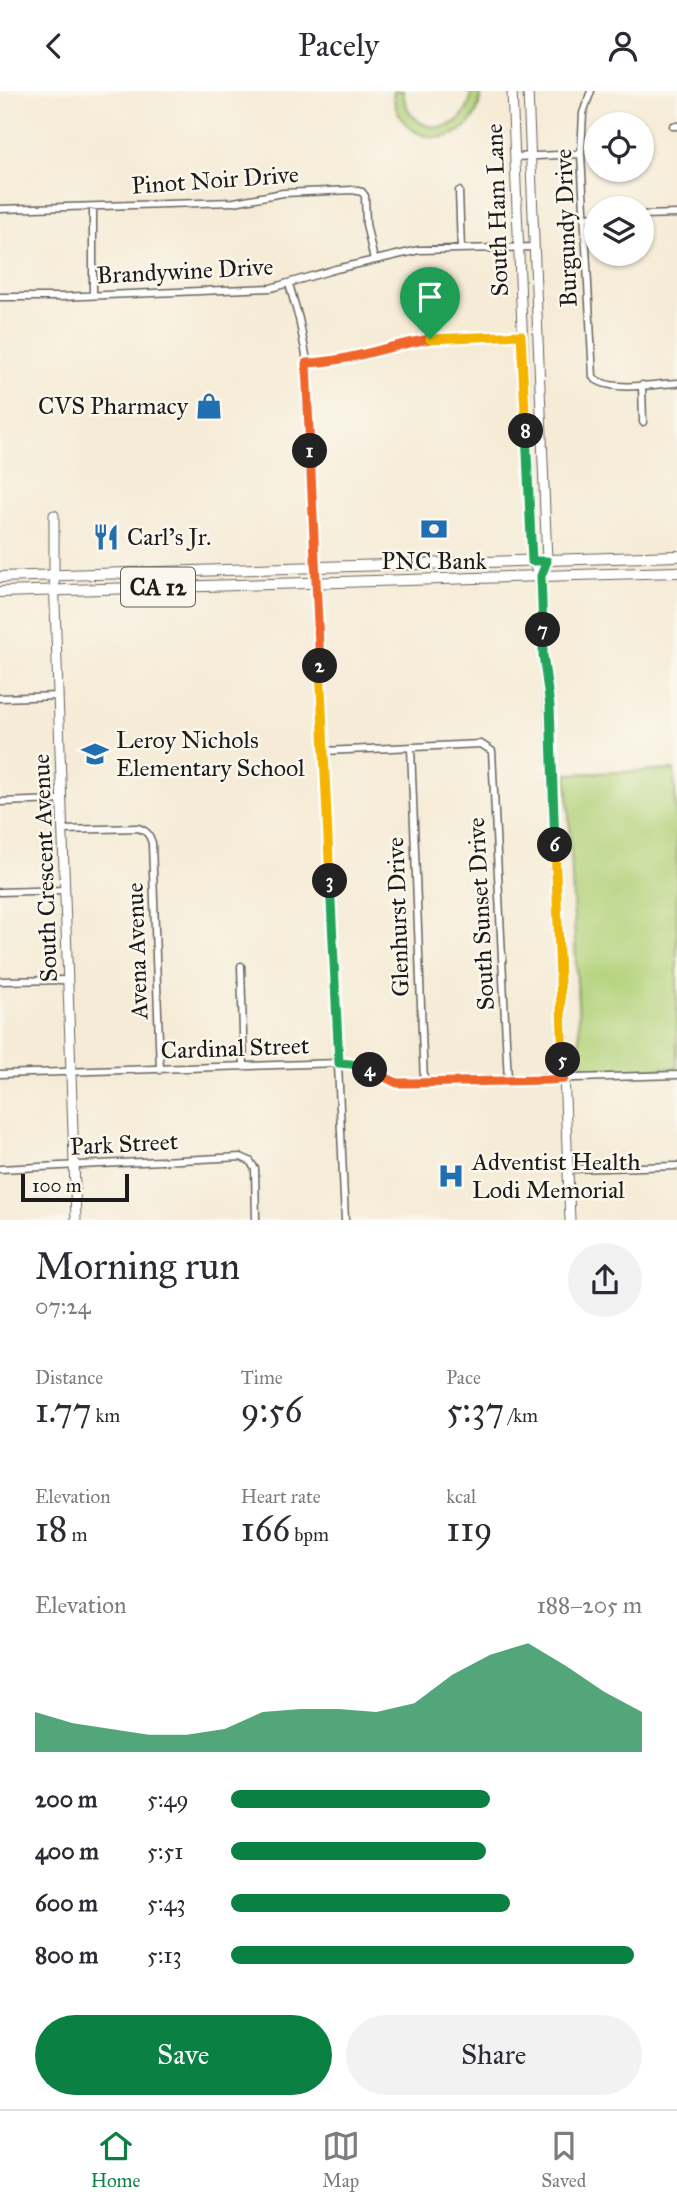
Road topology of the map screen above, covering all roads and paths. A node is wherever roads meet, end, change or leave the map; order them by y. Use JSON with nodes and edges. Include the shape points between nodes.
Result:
{"nodes":[{"id":1,"x":512,"y":91,"type":"edge"},
{"id":2,"x":528,"y":91,"type":"edge"},
{"id":3,"x":591,"y":91,"type":"edge"},
{"id":4,"x":581,"y":155,"type":"junction"},
{"id":5,"x":531,"y":156,"type":"junction"},
{"id":6,"x":515,"y":157,"type":"junction"},
{"id":7,"x":459,"y":191,"type":"dead end"},
{"id":8,"x":93,"y":207,"type":"junction"},
{"id":9,"x":0,"y":209,"type":"edge"},
{"id":10,"x":677,"y":214,"type":"edge"},
{"id":11,"x":654,"y":215,"type":"edge"},
{"id":12,"x":584,"y":217,"type":"edge"},
{"id":13,"x":535,"y":247,"type":"junction"},
{"id":14,"x":518,"y":248,"type":"junction"},
{"id":15,"x":461,"y":249,"type":"junction"},
{"id":16,"x":374,"y":260,"type":"junction"},
{"id":17,"x":586,"y":266,"type":"edge"},
{"id":18,"x":289,"y":283,"type":"junction"},
{"id":19,"x":93,"y":295,"type":"junction"},
{"id":20,"x":0,"y":297,"type":"edge"},
{"id":21,"x":521,"y":335,"type":"junction"},
{"id":22,"x":306,"y":363,"type":"junction"},
{"id":23,"x":677,"y":383,"type":"edge"},
{"id":24,"x":642,"y":385,"type":"junction"},
{"id":25,"x":643,"y":422,"type":"dead end"},
{"id":26,"x":54,"y":515,"type":"dead end"},
{"id":27,"x":677,"y":556,"type":"edge"},
{"id":28,"x":532,"y":561,"type":"junction"},
{"id":29,"x":547,"y":561,"type":"junction"},
{"id":30,"x":315,"y":567,"type":"junction"},
{"id":31,"x":677,"y":572,"type":"edge"},
{"id":32,"x":54,"y":575,"type":"junction"},
{"id":33,"x":541,"y":576,"type":"junction"},
{"id":34,"x":0,"y":577,"type":"edge"},
{"id":35,"x":315,"y":583,"type":"junction"},
{"id":36,"x":55,"y":591,"type":"junction"},
{"id":37,"x":0,"y":592,"type":"edge"},
{"id":38,"x":59,"y":696,"type":"junction"},
{"id":39,"x":0,"y":698,"type":"edge"},
{"id":40,"x":411,"y":748,"type":"junction"},
{"id":41,"x":324,"y":751,"type":"junction"},
{"id":42,"x":62,"y":800,"type":"junction"},
{"id":43,"x":0,"y":802,"type":"edge"},
{"id":44,"x":63,"y":830,"type":"junction"},
{"id":45,"x":65,"y":890,"type":"junction"},
{"id":46,"x":0,"y":891,"type":"edge"},
{"id":47,"x":241,"y":966,"type":"dead end"},
{"id":48,"x":67,"y":980,"type":"junction"},
{"id":49,"x":0,"y":981,"type":"edge"},
{"id":50,"x":339,"y":1063,"type":"junction"},
{"id":51,"x":244,"y":1067,"type":"junction"},
{"id":52,"x":160,"y":1070,"type":"junction"},
{"id":53,"x":70,"y":1072,"type":"junction"},
{"id":54,"x":0,"y":1074,"type":"edge"},
{"id":55,"x":677,"y":1075,"type":"edge"},
{"id":56,"x":564,"y":1079,"type":"junction"},
{"id":57,"x":509,"y":1081,"type":"junction"},
{"id":58,"x":424,"y":1083,"type":"junction"},
{"id":59,"x":677,"y":1166,"type":"edge"},
{"id":60,"x":73,"y":1167,"type":"junction"},
{"id":61,"x":0,"y":1169,"type":"edge"},
{"id":62,"x":568,"y":1169,"type":"junction"},
{"id":63,"x":76,"y":1220,"type":"edge"},
{"id":64,"x":256,"y":1220,"type":"edge"},
{"id":65,"x":345,"y":1220,"type":"edge"},
{"id":66,"x":570,"y":1220,"type":"edge"}],
"edges":[{"from":1,"to":6,"type":"main road","name":"South Ham Lane"},
{"from":2,"to":5,"type":"main road","name":"South Ham Lane"},
{"from":3,"to":4,"type":"street","name":"Burgundy Drive","via":[[583,113]]},
{"from":4,"to":5,"type":"street"},
{"from":4,"to":12,"type":"street","name":"Burgundy Drive"},
{"from":5,"to":6,"type":"street"},
{"from":5,"to":13,"type":"main road","name":"South Ham Lane"},
{"from":6,"to":14,"type":"main road","name":"South Ham Lane"},
{"from":7,"to":15,"type":"street"},
{"from":8,"to":9,"type":"street","name":"Pinot Noir Drive"},
{"from":8,"to":16,"type":"street","name":"Pinot Noir Drive","via":[[234,202],[283,193],[353,190],[365,196]]},
{"from":8,"to":19,"type":"street"},
{"from":10,"to":11,"type":"street"},
{"from":13,"to":14,"type":"street","name":"Brandywine Drive"},
{"from":13,"to":29,"type":"main road","name":"South Ham Lane"},
{"from":14,"to":15,"type":"street","name":"Brandywine Drive"},
{"from":14,"to":21,"type":"main road","name":"South Ham Lane"},
{"from":15,"to":16,"type":"street","name":"Brandywine Drive","via":[[419,250]]},
{"from":16,"to":18,"type":"street","name":"Brandywine Drive"},
{"from":17,"to":24,"type":"street","name":"Burgundy Drive","via":[[593,377],[610,386]]},
{"from":18,"to":19,"type":"street","name":"Brandywine Drive","via":[[271,288]]},
{"from":18,"to":22,"type":"street"},
{"from":19,"to":20,"type":"street","name":"Brandywine Drive"},
{"from":21,"to":22,"type":"street","via":[[430,339],[343,360]]},
{"from":21,"to":28,"type":"main road","name":"South Ham Lane"},
{"from":22,"to":30,"type":"street"},
{"from":23,"to":24,"type":"street"},
{"from":24,"to":25,"type":"street"},
{"from":26,"to":32,"type":"main road","name":"South Crescent Avenue"},
{"from":27,"to":29,"type":"main road","number":"CA 12"},
{"from":28,"to":29,"type":"main road","number":"CA 12"},
{"from":28,"to":30,"type":"main road","number":"CA 12"},
{"from":28,"to":33,"type":"main road","name":"South Ham Lane"},
{"from":29,"to":33,"type":"main road","name":"South Ham Lane"},
{"from":30,"to":32,"type":"main road","number":"CA 12"},
{"from":30,"to":35,"type":"street"},
{"from":31,"to":33,"type":"main road","number":"CA 12"},
{"from":32,"to":34,"type":"main road","number":"CA 12"},
{"from":32,"to":36,"type":"main road","name":"South Crescent Avenue"},
{"from":33,"to":35,"type":"main road","number":"CA 12"},
{"from":33,"to":56,"type":"main road","name":"South Ham Lane"},
{"from":35,"to":36,"type":"main road","number":"CA 12"},
{"from":35,"to":41,"type":"street"},
{"from":36,"to":37,"type":"main road","number":"CA 12"},
{"from":36,"to":38,"type":"main road","name":"South Crescent Avenue"},
{"from":38,"to":39,"type":"street"},
{"from":38,"to":42,"type":"main road","name":"South Crescent Avenue"},
{"from":40,"to":41,"type":"street"},
{"from":40,"to":57,"type":"street","name":"South Sunset Drive","via":[[481,744],[493,754]]},
{"from":40,"to":58,"type":"street","name":"Glenhurst Drive"},
{"from":41,"to":50,"type":"street"},
{"from":42,"to":43,"type":"street"},
{"from":42,"to":44,"type":"main road","name":"South Crescent Avenue"},
{"from":44,"to":45,"type":"main road","name":"South Crescent Avenue"},
{"from":44,"to":52,"type":"street","name":"Avena Avenue","via":[[138,828],[146,831],[152,843]]},
{"from":45,"to":46,"type":"street"},
{"from":45,"to":48,"type":"main road","name":"South Crescent Avenue"},
{"from":47,"to":51,"type":"street"},
{"from":48,"to":49,"type":"street"},
{"from":48,"to":53,"type":"main road","name":"South Crescent Avenue"},
{"from":50,"to":51,"type":"street","name":"Cardinal Street"},
{"from":50,"to":58,"type":"street","name":"Cardinal Street","via":[[397,1083]]},
{"from":50,"to":65,"type":"street"},
{"from":51,"to":52,"type":"street","name":"Cardinal Street"},
{"from":52,"to":53,"type":"street","name":"Cardinal Street"},
{"from":53,"to":54,"type":"street","name":"Cardinal Street"},
{"from":53,"to":60,"type":"main road","name":"South Crescent Avenue"},
{"from":55,"to":56,"type":"street","name":"Cardinal Street"},
{"from":56,"to":57,"type":"street","name":"Cardinal Street"},
{"from":56,"to":62,"type":"main road","name":"South Ham Lane"},
{"from":57,"to":58,"type":"street","name":"Cardinal Street"},
{"from":59,"to":62,"type":"street"},
{"from":60,"to":61,"type":"street","name":"Park Street"},
{"from":60,"to":63,"type":"main road","name":"South Crescent Avenue"},
{"from":60,"to":64,"type":"street","name":"Park Street","via":[[241,1157],[254,1169]]},
{"from":62,"to":66,"type":"main road","name":"South Ham Lane"}]}
